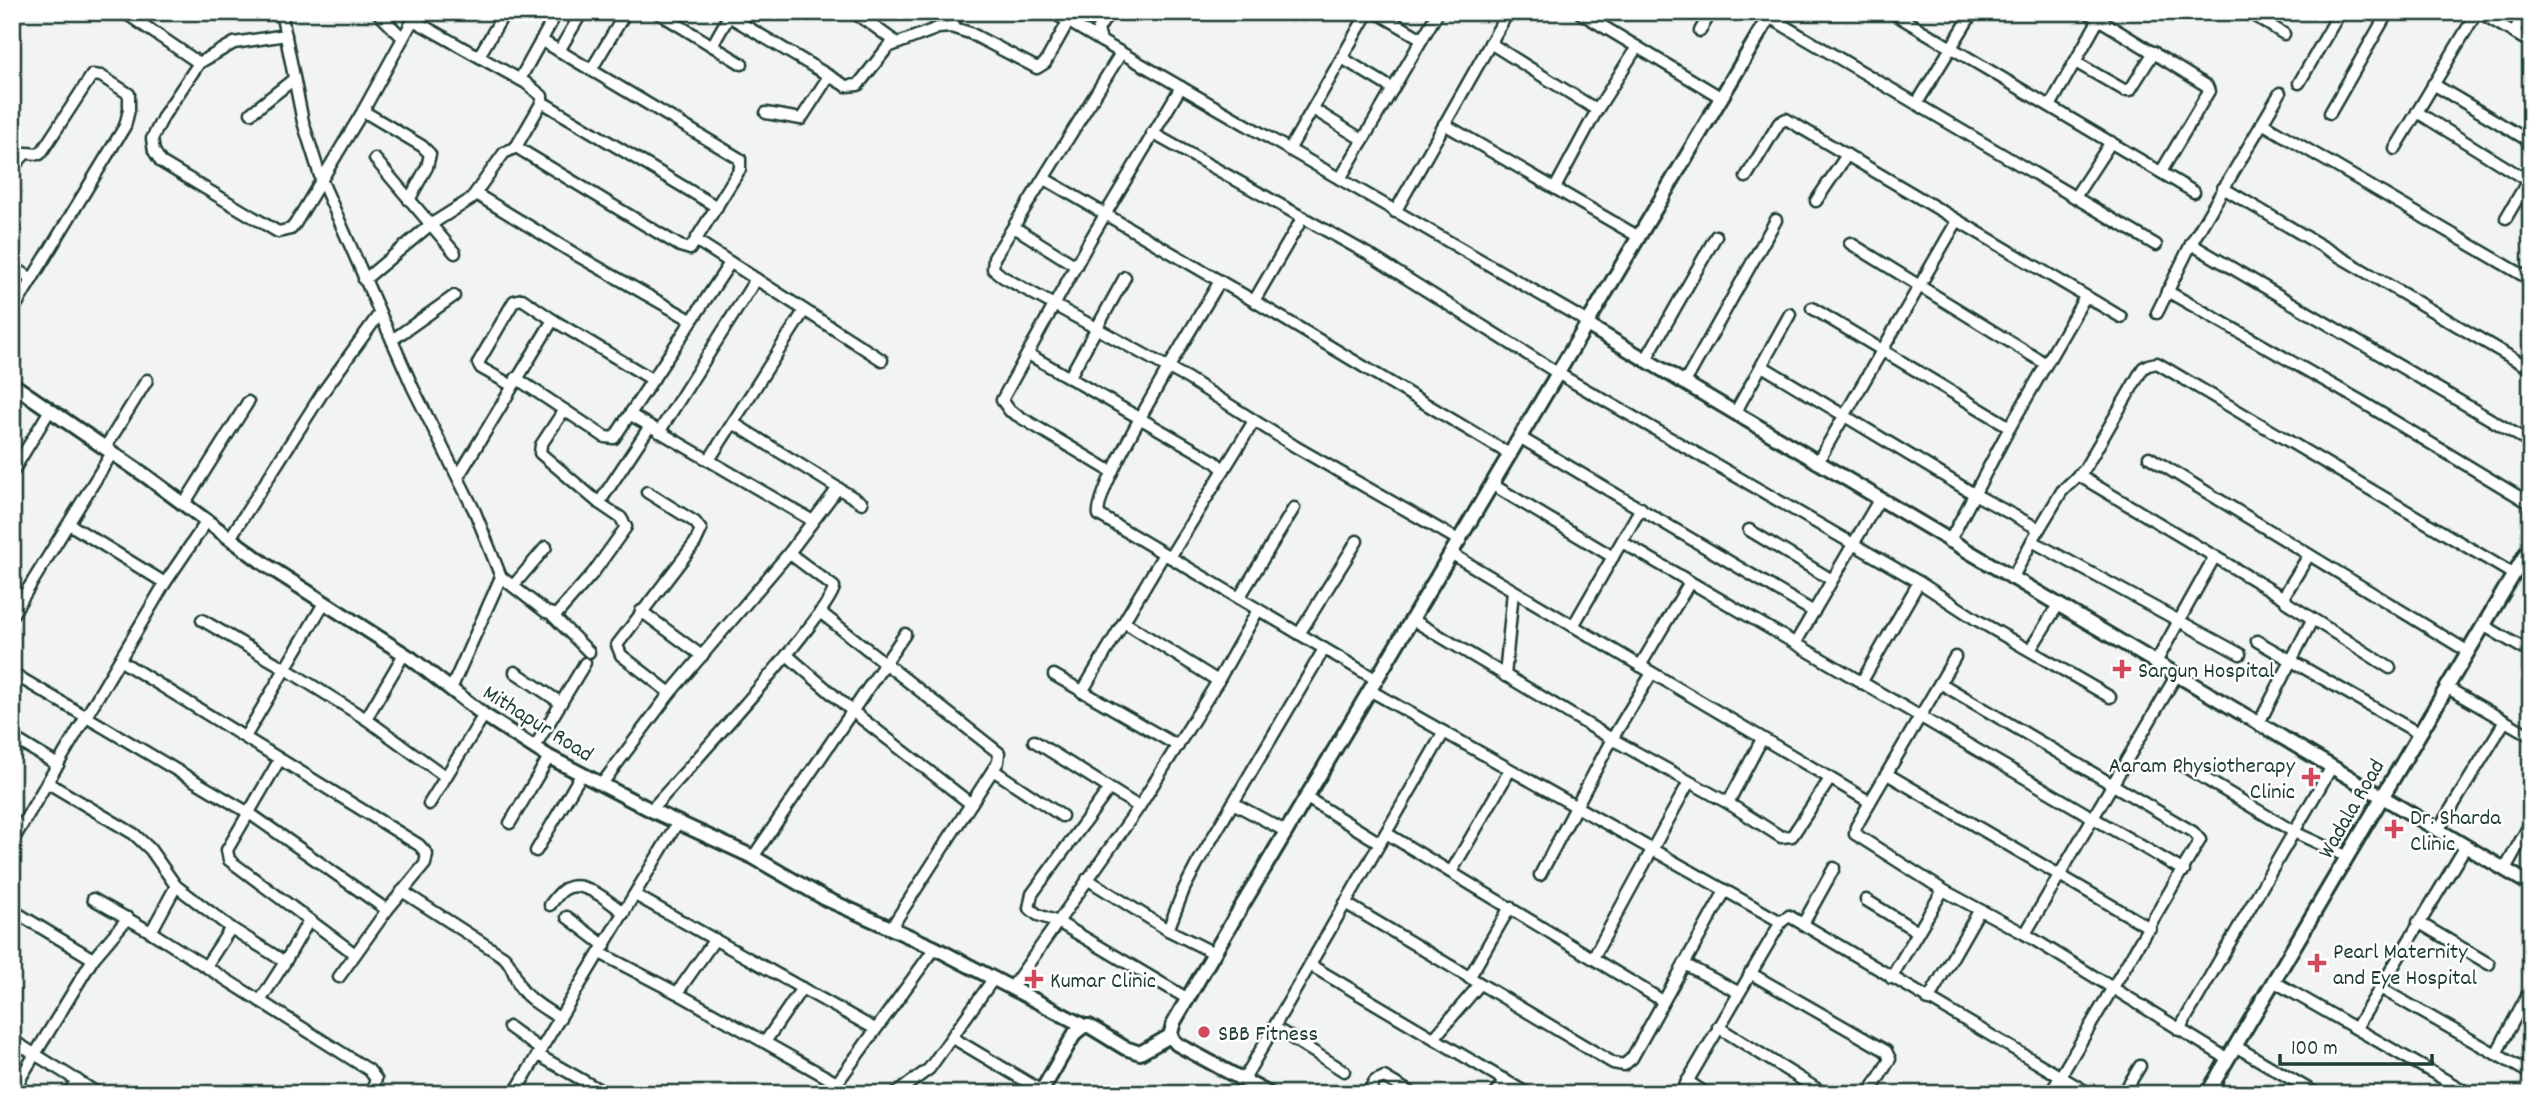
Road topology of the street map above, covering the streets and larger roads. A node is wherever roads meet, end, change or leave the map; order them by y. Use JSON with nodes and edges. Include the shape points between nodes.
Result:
{"nodes":[{"id":1,"x":124,"y":12,"type":"edge"},
{"id":2,"x":281,"y":12,"type":"edge"},
{"id":3,"x":377,"y":12,"type":"edge"},
{"id":4,"x":505,"y":12,"type":"edge"},
{"id":5,"x":558,"y":12,"type":"edge"},
{"id":6,"x":582,"y":12,"type":"edge"},
{"id":7,"x":626,"y":12,"type":"edge"},
{"id":8,"x":657,"y":12,"type":"edge"},
{"id":9,"x":852,"y":12,"type":"edge"},
{"id":10,"x":878,"y":12,"type":"edge"},
{"id":11,"x":958,"y":12,"type":"edge"},
{"id":12,"x":1052,"y":12,"type":"edge"},
{"id":13,"x":1109,"y":12,"type":"edge"},
{"id":14,"x":1368,"y":12,"type":"edge"},
{"id":15,"x":1376,"y":12,"type":"edge"},
{"id":16,"x":1438,"y":12,"type":"edge"},
{"id":17,"x":1508,"y":12,"type":"edge"},
{"id":18,"x":1579,"y":12,"type":"edge"},
{"id":19,"x":1711,"y":12,"type":"edge"},
{"id":20,"x":1891,"y":12,"type":"edge"},
{"id":21,"x":1973,"y":12,"type":"edge"},
{"id":22,"x":2088,"y":12,"type":"edge"},
{"id":23,"x":2249,"y":12,"type":"edge"},
{"id":24,"x":2340,"y":12,"type":"edge"},
{"id":25,"x":2388,"y":12,"type":"edge"},
{"id":26,"x":2478,"y":12,"type":"edge"},
{"id":27,"x":2525,"y":12,"type":"edge"},
{"id":28,"x":725,"y":14,"type":"edge"},
{"id":29,"x":1771,"y":15,"type":"edge"},
{"id":30,"x":2261,"y":15,"type":"edge"},
{"id":31,"x":412,"y":16,"type":"edge"},
{"id":32,"x":2099,"y":19,"type":"junction"},
{"id":33,"x":1068,"y":22,"type":"junction"},
{"id":34,"x":872,"y":24,"type":"junction"},
{"id":35,"x":951,"y":27,"type":"junction"},
{"id":36,"x":1700,"y":30,"type":"dead end"},
{"id":37,"x":2514,"y":32,"type":"junction"},
{"id":38,"x":2284,"y":34,"type":"dead end"},
{"id":39,"x":286,"y":35,"type":"junction"},
{"id":40,"x":403,"y":38,"type":"junction"},
{"id":41,"x":1422,"y":39,"type":"junction"},
{"id":42,"x":541,"y":40,"type":"junction"},
{"id":43,"x":1101,"y":41,"type":"junction"},
{"id":44,"x":897,"y":43,"type":"junction"},
{"id":45,"x":1490,"y":43,"type":"junction"},
{"id":46,"x":2531,"y":43,"type":"edge"},
{"id":47,"x":712,"y":46,"type":"junction"},
{"id":48,"x":1637,"y":47,"type":"junction"},
{"id":49,"x":1951,"y":47,"type":"junction"},
{"id":50,"x":559,"y":51,"type":"junction"},
{"id":51,"x":2154,"y":52,"type":"junction"},
{"id":52,"x":1121,"y":53,"type":"junction"},
{"id":53,"x":480,"y":56,"type":"junction"},
{"id":54,"x":1342,"y":58,"type":"junction"},
{"id":55,"x":2075,"y":62,"type":"junction"},
{"id":56,"x":199,"y":63,"type":"junction"},
{"id":57,"x":742,"y":64,"type":"dead end"},
{"id":58,"x":591,"y":69,"type":"junction"},
{"id":59,"x":829,"y":76,"type":"junction"},
{"id":60,"x":295,"y":79,"type":"junction"},
{"id":61,"x":520,"y":79,"type":"junction"},
{"id":62,"x":2300,"y":83,"type":"dead end"},
{"id":63,"x":2433,"y":85,"type":"junction"},
{"id":64,"x":1181,"y":87,"type":"junction"},
{"id":65,"x":1393,"y":89,"type":"junction"},
{"id":66,"x":2280,"y":93,"type":"dead end"},
{"id":67,"x":1722,"y":98,"type":"junction"},
{"id":68,"x":542,"y":102,"type":"junction"},
{"id":69,"x":1917,"y":103,"type":"junction"},
{"id":70,"x":2050,"y":106,"type":"junction"},
{"id":71,"x":1313,"y":109,"type":"junction"},
{"id":72,"x":1597,"y":110,"type":"junction"},
{"id":73,"x":363,"y":111,"type":"junction"},
{"id":74,"x":2417,"y":112,"type":"junction"},
{"id":75,"x":251,"y":113,"type":"dead end"},
{"id":76,"x":766,"y":113,"type":"dead end"},
{"id":77,"x":2330,"y":113,"type":"dead end"},
{"id":78,"x":2262,"y":123,"type":"junction"},
{"id":79,"x":1444,"y":124,"type":"junction"},
{"id":80,"x":1152,"y":133,"type":"junction"},
{"id":81,"x":1363,"y":140,"type":"junction"},
{"id":82,"x":2110,"y":142,"type":"junction"},
{"id":83,"x":2531,"y":142,"type":"edge"},
{"id":84,"x":516,"y":148,"type":"junction"},
{"id":85,"x":1289,"y":149,"type":"junction"},
{"id":86,"x":2395,"y":149,"type":"dead end"},
{"id":87,"x":1847,"y":155,"type":"junction"},
{"id":88,"x":375,"y":159,"type":"dead end"},
{"id":89,"x":12,"y":168,"type":"edge"},
{"id":90,"x":2161,"y":172,"type":"junction"},
{"id":91,"x":1746,"y":177,"type":"dead end"},
{"id":92,"x":321,"y":179,"type":"junction"},
{"id":93,"x":1045,"y":179,"type":"junction"},
{"id":94,"x":1340,"y":179,"type":"junction"},
{"id":95,"x":2530,"y":179,"type":"edge"},
{"id":96,"x":1555,"y":188,"type":"junction"},
{"id":97,"x":2223,"y":188,"type":"junction"},
{"id":98,"x":2194,"y":192,"type":"dead end"},
{"id":99,"x":477,"y":194,"type":"junction"},
{"id":100,"x":2075,"y":197,"type":"junction"},
{"id":101,"x":409,"y":200,"type":"junction"},
{"id":102,"x":1816,"y":201,"type":"dead end"},
{"id":103,"x":717,"y":207,"type":"junction"},
{"id":104,"x":1395,"y":212,"type":"junction"},
{"id":105,"x":1106,"y":214,"type":"junction"},
{"id":106,"x":1303,"y":218,"type":"junction"},
{"id":107,"x":2506,"y":218,"type":"dead end"},
{"id":108,"x":1776,"y":220,"type":"dead end"},
{"id":109,"x":1957,"y":221,"type":"junction"},
{"id":110,"x":430,"y":225,"type":"junction"},
{"id":111,"x":1014,"y":227,"type":"junction"},
{"id":112,"x":1716,"y":236,"type":"dead end"},
{"id":113,"x":1639,"y":237,"type":"junction"},
{"id":114,"x":696,"y":241,"type":"junction"},
{"id":115,"x":1850,"y":243,"type":"dead end"},
{"id":116,"x":2191,"y":244,"type":"junction"},
{"id":117,"x":2156,"y":246,"type":"dead end"},
{"id":118,"x":454,"y":253,"type":"dead end"},
{"id":119,"x":730,"y":263,"type":"junction"},
{"id":120,"x":12,"y":266,"type":"edge"},
{"id":121,"x":1076,"y":266,"type":"junction"},
{"id":122,"x":1125,"y":277,"type":"dead end"},
{"id":123,"x":32,"y":279,"type":"junction"},
{"id":124,"x":756,"y":279,"type":"junction"},
{"id":125,"x":364,"y":280,"type":"junction"},
{"id":126,"x":2531,"y":280,"type":"edge"},
{"id":127,"x":1220,"y":281,"type":"junction"},
{"id":128,"x":1918,"y":286,"type":"junction"},
{"id":129,"x":2167,"y":291,"type":"junction"},
{"id":130,"x":454,"y":296,"type":"dead end"},
{"id":131,"x":2085,"y":297,"type":"junction"},
{"id":132,"x":1254,"y":301,"type":"junction"},
{"id":133,"x":1055,"y":304,"type":"junction"},
{"id":134,"x":1812,"y":308,"type":"dead end"},
{"id":135,"x":804,"y":311,"type":"junction"},
{"id":136,"x":12,"y":312,"type":"edge"},
{"id":137,"x":380,"y":313,"type":"junction"},
{"id":138,"x":2157,"y":313,"type":"dead end"},
{"id":139,"x":1790,"y":314,"type":"dead end"},
{"id":140,"x":2121,"y":317,"type":"dead end"},
{"id":141,"x":553,"y":320,"type":"junction"},
{"id":142,"x":691,"y":320,"type":"junction"},
{"id":143,"x":1587,"y":323,"type":"junction"},
{"id":144,"x":1097,"y":327,"type":"junction"},
{"id":145,"x":392,"y":340,"type":"junction"},
{"id":146,"x":1881,"y":351,"type":"junction"},
{"id":147,"x":1028,"y":354,"type":"junction"},
{"id":148,"x":882,"y":360,"type":"dead end"},
{"id":149,"x":1645,"y":361,"type":"junction"},
{"id":150,"x":2046,"y":365,"type":"junction"},
{"id":151,"x":1762,"y":366,"type":"junction"},
{"id":152,"x":1168,"y":367,"type":"junction"},
{"id":153,"x":2531,"y":369,"type":"edge"},
{"id":154,"x":1559,"y":374,"type":"junction"},
{"id":155,"x":1069,"y":378,"type":"junction"},
{"id":156,"x":147,"y":380,"type":"dead end"},
{"id":157,"x":653,"y":380,"type":"junction"},
{"id":158,"x":514,"y":382,"type":"junction"},
{"id":159,"x":12,"y":384,"type":"edge"},
{"id":160,"x":1684,"y":384,"type":"junction"},
{"id":161,"x":248,"y":402,"type":"dead end"},
{"id":162,"x":564,"y":410,"type":"junction"},
{"id":163,"x":50,"y":411,"type":"junction"},
{"id":164,"x":1735,"y":413,"type":"junction"},
{"id":165,"x":631,"y":415,"type":"junction"},
{"id":166,"x":1844,"y":416,"type":"junction"},
{"id":167,"x":1140,"y":420,"type":"junction"},
{"id":168,"x":1254,"y":421,"type":"junction"},
{"id":169,"x":733,"y":424,"type":"junction"},
{"id":170,"x":2010,"y":427,"type":"junction"},
{"id":171,"x":654,"y":429,"type":"junction"},
{"id":172,"x":1521,"y":438,"type":"junction"},
{"id":173,"x":2531,"y":443,"type":"edge"},
{"id":174,"x":109,"y":451,"type":"junction"},
{"id":175,"x":1511,"y":455,"type":"junction"},
{"id":176,"x":2149,"y":457,"type":"dead end"},
{"id":177,"x":709,"y":460,"type":"junction"},
{"id":178,"x":1816,"y":463,"type":"junction"},
{"id":179,"x":1224,"y":470,"type":"junction"},
{"id":180,"x":1112,"y":471,"type":"junction"},
{"id":181,"x":12,"y":473,"type":"edge"},
{"id":182,"x":2078,"y":475,"type":"junction"},
{"id":183,"x":458,"y":477,"type":"junction"},
{"id":184,"x":1493,"y":485,"type":"junction"},
{"id":185,"x":838,"y":488,"type":"junction"},
{"id":186,"x":647,"y":492,"type":"dead end"},
{"id":187,"x":1974,"y":494,"type":"junction"},
{"id":188,"x":1879,"y":500,"type":"junction"},
{"id":189,"x":598,"y":503,"type":"junction"},
{"id":190,"x":862,"y":503,"type":"dead end"},
{"id":191,"x":184,"y":504,"type":"junction"},
{"id":192,"x":2531,"y":504,"type":"edge"},
{"id":193,"x":1294,"y":508,"type":"dead end"},
{"id":194,"x":1641,"y":508,"type":"junction"},
{"id":195,"x":207,"y":521,"type":"junction"},
{"id":196,"x":813,"y":521,"type":"junction"},
{"id":197,"x":69,"y":524,"type":"junction"},
{"id":198,"x":2039,"y":529,"type":"junction"},
{"id":199,"x":1749,"y":530,"type":"dead end"},
{"id":200,"x":230,"y":538,"type":"junction"},
{"id":201,"x":1357,"y":541,"type":"dead end"},
{"id":202,"x":1460,"y":541,"type":"junction"},
{"id":203,"x":1949,"y":541,"type":"junction"},
{"id":204,"x":2032,"y":541,"type":"junction"},
{"id":205,"x":1622,"y":542,"type":"junction"},
{"id":206,"x":1854,"y":545,"type":"junction"},
{"id":207,"x":2531,"y":545,"type":"edge"},
{"id":208,"x":546,"y":547,"type":"dead end"},
{"id":209,"x":789,"y":552,"type":"junction"},
{"id":210,"x":1167,"y":555,"type":"junction"},
{"id":211,"x":1452,"y":555,"type":"junction"},
{"id":212,"x":2309,"y":555,"type":"junction"},
{"id":213,"x":2215,"y":556,"type":"junction"},
{"id":214,"x":1613,"y":557,"type":"junction"},
{"id":215,"x":2513,"y":574,"type":"junction"},
{"id":216,"x":501,"y":577,"type":"junction"},
{"id":217,"x":2012,"y":579,"type":"junction"},
{"id":218,"x":1832,"y":580,"type":"junction"},
{"id":219,"x":1690,"y":582,"type":"junction"},
{"id":220,"x":1919,"y":582,"type":"junction"},
{"id":221,"x":166,"y":583,"type":"junction"},
{"id":222,"x":513,"y":586,"type":"junction"},
{"id":223,"x":1513,"y":591,"type":"junction"},
{"id":224,"x":2284,"y":597,"type":"junction"},
{"id":225,"x":1238,"y":598,"type":"junction"},
{"id":226,"x":324,"y":603,"type":"junction"},
{"id":227,"x":2057,"y":606,"type":"junction"},
{"id":228,"x":1258,"y":610,"type":"junction"},
{"id":229,"x":641,"y":611,"type":"junction"},
{"id":230,"x":820,"y":612,"type":"junction"},
{"id":231,"x":1814,"y":612,"type":"junction"},
{"id":232,"x":12,"y":615,"type":"edge"},
{"id":233,"x":553,"y":616,"type":"junction"},
{"id":234,"x":202,"y":620,"type":"dead end"},
{"id":235,"x":1413,"y":620,"type":"junction"},
{"id":236,"x":2312,"y":620,"type":"junction"},
{"id":237,"x":2179,"y":621,"type":"junction"},
{"id":238,"x":1124,"y":622,"type":"junction"},
{"id":239,"x":2483,"y":625,"type":"junction"},
{"id":240,"x":1573,"y":626,"type":"junction"},
{"id":241,"x":905,"y":634,"type":"dead end"},
{"id":242,"x":1299,"y":634,"type":"junction"},
{"id":243,"x":2257,"y":641,"type":"dead end"},
{"id":244,"x":1796,"y":642,"type":"junction"},
{"id":245,"x":1324,"y":649,"type":"junction"},
{"id":246,"x":2030,"y":650,"type":"junction"},
{"id":247,"x":589,"y":652,"type":"dead end"},
{"id":248,"x":2467,"y":652,"type":"junction"},
{"id":249,"x":2531,"y":653,"type":"edge"},
{"id":250,"x":404,"y":654,"type":"junction"},
{"id":251,"x":2240,"y":654,"type":"dead end"},
{"id":252,"x":787,"y":655,"type":"junction"},
{"id":253,"x":702,"y":656,"type":"junction"},
{"id":254,"x":1955,"y":657,"type":"dead end"},
{"id":255,"x":2293,"y":660,"type":"junction"},
{"id":256,"x":121,"y":661,"type":"junction"},
{"id":257,"x":585,"y":663,"type":"dead end"},
{"id":258,"x":885,"y":664,"type":"junction"},
{"id":259,"x":2155,"y":664,"type":"junction"},
{"id":260,"x":1640,"y":666,"type":"junction"},
{"id":261,"x":286,"y":668,"type":"junction"},
{"id":262,"x":2390,"y":668,"type":"dead end"},
{"id":263,"x":12,"y":673,"type":"edge"},
{"id":264,"x":515,"y":673,"type":"dead end"},
{"id":265,"x":1652,"y":673,"type":"junction"},
{"id":266,"x":1054,"y":675,"type":"dead end"},
{"id":267,"x":1506,"y":676,"type":"junction"},
{"id":268,"x":2176,"y":676,"type":"junction"},
{"id":269,"x":1218,"y":681,"type":"junction"},
{"id":270,"x":1861,"y":683,"type":"junction"},
{"id":271,"x":1940,"y":683,"type":"junction"},
{"id":272,"x":1374,"y":685,"type":"junction"},
{"id":273,"x":2446,"y":687,"type":"junction"},
{"id":274,"x":452,"y":689,"type":"junction"},
{"id":275,"x":1082,"y":692,"type":"junction"},
{"id":276,"x":670,"y":693,"type":"junction"},
{"id":277,"x":2110,"y":697,"type":"dead end"},
{"id":278,"x":561,"y":703,"type":"junction"},
{"id":279,"x":852,"y":711,"type":"junction"},
{"id":280,"x":484,"y":715,"type":"junction"},
{"id":281,"x":88,"y":717,"type":"junction"},
{"id":282,"x":1919,"y":718,"type":"junction"},
{"id":283,"x":366,"y":719,"type":"junction"},
{"id":284,"x":2505,"y":721,"type":"junction"},
{"id":285,"x":2258,"y":725,"type":"junction"},
{"id":286,"x":1444,"y":732,"type":"junction"},
{"id":287,"x":2418,"y":733,"type":"junction"},
{"id":288,"x":2531,"y":736,"type":"edge"},
{"id":289,"x":12,"y":737,"type":"edge"},
{"id":290,"x":244,"y":737,"type":"junction"},
{"id":291,"x":1762,"y":738,"type":"junction"},
{"id":292,"x":1612,"y":739,"type":"junction"},
{"id":293,"x":1034,"y":741,"type":"dead end"},
{"id":294,"x":1178,"y":746,"type":"junction"},
{"id":295,"x":534,"y":748,"type":"junction"},
{"id":296,"x":549,"y":757,"type":"junction"},
{"id":297,"x":280,"y":759,"type":"junction"},
{"id":298,"x":58,"y":765,"type":"junction"},
{"id":299,"x":2182,"y":765,"type":"dead end"},
{"id":300,"x":2332,"y":768,"type":"junction"},
{"id":301,"x":993,"y":770,"type":"junction"},
{"id":302,"x":1510,"y":770,"type":"junction"},
{"id":303,"x":1886,"y":774,"type":"junction"},
{"id":304,"x":581,"y":775,"type":"junction"},
{"id":305,"x":446,"y":777,"type":"junction"},
{"id":306,"x":1830,"y":779,"type":"junction"},
{"id":307,"x":1689,"y":782,"type":"junction"},
{"id":308,"x":48,"y":783,"type":"junction"},
{"id":309,"x":601,"y":785,"type":"junction"},
{"id":310,"x":2112,"y":786,"type":"junction"},
{"id":311,"x":1109,"y":789,"type":"junction"},
{"id":312,"x":2380,"y":797,"type":"junction"},
{"id":313,"x":1307,"y":798,"type":"junction"},
{"id":314,"x":1870,"y":802,"type":"junction"},
{"id":315,"x":1233,"y":803,"type":"junction"},
{"id":316,"x":1728,"y":803,"type":"junction"},
{"id":317,"x":429,"y":804,"type":"dead end"},
{"id":318,"x":971,"y":804,"type":"junction"},
{"id":319,"x":1139,"y":807,"type":"junction"},
{"id":320,"x":1576,"y":808,"type":"junction"},
{"id":321,"x":651,"y":810,"type":"junction"},
{"id":322,"x":249,"y":813,"type":"junction"},
{"id":323,"x":1062,"y":816,"type":"dead end"},
{"id":324,"x":2093,"y":818,"type":"junction"},
{"id":325,"x":678,"y":822,"type":"junction"},
{"id":326,"x":2531,"y":822,"type":"edge"},
{"id":327,"x":510,"y":823,"type":"dead end"},
{"id":328,"x":2438,"y":830,"type":"junction"},
{"id":329,"x":1287,"y":832,"type":"junction"},
{"id":330,"x":2294,"y":832,"type":"junction"},
{"id":331,"x":1383,"y":838,"type":"junction"},
{"id":332,"x":12,"y":842,"type":"edge"},
{"id":333,"x":2466,"y":846,"type":"junction"},
{"id":334,"x":1652,"y":851,"type":"junction"},
{"id":335,"x":536,"y":852,"type":"dead end"},
{"id":336,"x":2346,"y":856,"type":"junction"},
{"id":337,"x":753,"y":857,"type":"junction"},
{"id":338,"x":1834,"y":868,"type":"dead end"},
{"id":339,"x":2505,"y":869,"type":"junction"},
{"id":340,"x":2184,"y":871,"type":"junction"},
{"id":341,"x":1451,"y":872,"type":"junction"},
{"id":342,"x":1540,"y":875,"type":"dead end"},
{"id":343,"x":2060,"y":876,"type":"junction"},
{"id":344,"x":1087,"y":879,"type":"junction"},
{"id":345,"x":2531,"y":885,"type":"edge"},
{"id":346,"x":176,"y":886,"type":"junction"},
{"id":347,"x":1943,"y":890,"type":"junction"},
{"id":348,"x":402,"y":891,"type":"junction"},
{"id":349,"x":1725,"y":891,"type":"junction"},
{"id":350,"x":635,"y":895,"type":"junction"},
{"id":351,"x":93,"y":898,"type":"dead end"},
{"id":352,"x":1866,"y":900,"type":"dead end"},
{"id":353,"x":1345,"y":903,"type":"junction"},
{"id":354,"x":550,"y":905,"type":"dead end"},
{"id":355,"x":1510,"y":907,"type":"junction"},
{"id":356,"x":12,"y":910,"type":"edge"},
{"id":357,"x":387,"y":910,"type":"junction"},
{"id":358,"x":1979,"y":911,"type":"junction"},
{"id":359,"x":624,"y":913,"type":"junction"},
{"id":360,"x":567,"y":917,"type":"dead end"},
{"id":361,"x":128,"y":918,"type":"junction"},
{"id":362,"x":309,"y":922,"type":"junction"},
{"id":363,"x":1058,"y":922,"type":"junction"},
{"id":364,"x":1781,"y":922,"type":"junction"},
{"id":365,"x":2418,"y":922,"type":"junction"},
{"id":366,"x":1803,"y":924,"type":"junction"},
{"id":367,"x":231,"y":928,"type":"junction"},
{"id":368,"x":891,"y":928,"type":"junction"},
{"id":369,"x":2150,"y":928,"type":"junction"},
{"id":370,"x":1168,"y":930,"type":"junction"},
{"id":371,"x":151,"y":932,"type":"junction"},
{"id":372,"x":1918,"y":932,"type":"junction"},
{"id":373,"x":2025,"y":934,"type":"junction"},
{"id":374,"x":715,"y":939,"type":"junction"},
{"id":375,"x":935,"y":948,"type":"junction"},
{"id":376,"x":603,"y":949,"type":"junction"},
{"id":377,"x":1214,"y":953,"type":"junction"},
{"id":378,"x":355,"y":954,"type":"junction"},
{"id":379,"x":1593,"y":958,"type":"junction"},
{"id":380,"x":93,"y":959,"type":"junction"},
{"id":381,"x":285,"y":962,"type":"junction"},
{"id":382,"x":1684,"y":964,"type":"junction"},
{"id":383,"x":2489,"y":964,"type":"dead end"},
{"id":384,"x":1310,"y":965,"type":"junction"},
{"id":385,"x":206,"y":966,"type":"junction"},
{"id":386,"x":1750,"y":973,"type":"junction"},
{"id":387,"x":339,"y":977,"type":"dead end"},
{"id":388,"x":995,"y":978,"type":"junction"},
{"id":389,"x":1469,"y":978,"type":"junction"},
{"id":390,"x":1891,"y":978,"type":"junction"},
{"id":391,"x":2273,"y":981,"type":"junction"},
{"id":392,"x":1480,"y":984,"type":"junction"},
{"id":393,"x":802,"y":988,"type":"junction"},
{"id":394,"x":1012,"y":988,"type":"junction"},
{"id":395,"x":2380,"y":988,"type":"junction"},
{"id":396,"x":2531,"y":988,"type":"edge"},
{"id":397,"x":2112,"y":989,"type":"junction"},
{"id":398,"x":1738,"y":992,"type":"junction"},
{"id":399,"x":677,"y":993,"type":"junction"},
{"id":400,"x":1188,"y":999,"type":"junction"},
{"id":401,"x":1928,"y":1000,"type":"junction"},
{"id":402,"x":260,"y":1001,"type":"junction"},
{"id":403,"x":1663,"y":1001,"type":"junction"},
{"id":404,"x":560,"y":1019,"type":"junction"},
{"id":405,"x":1084,"y":1026,"type":"junction"},
{"id":406,"x":509,"y":1027,"type":"dead end"},
{"id":407,"x":1274,"y":1027,"type":"junction"},
{"id":408,"x":1718,"y":1027,"type":"junction"},
{"id":409,"x":2356,"y":1028,"type":"junction"},
{"id":410,"x":875,"y":1029,"type":"junction"},
{"id":411,"x":2179,"y":1030,"type":"junction"},
{"id":412,"x":1170,"y":1036,"type":"junction"},
{"id":413,"x":953,"y":1038,"type":"junction"},
{"id":414,"x":1434,"y":1038,"type":"junction"},
{"id":415,"x":12,"y":1040,"type":"edge"},
{"id":416,"x":765,"y":1042,"type":"junction"},
{"id":417,"x":2235,"y":1046,"type":"junction"},
{"id":418,"x":540,"y":1053,"type":"junction"},
{"id":419,"x":2496,"y":1054,"type":"junction"},
{"id":420,"x":35,"y":1055,"type":"junction"},
{"id":421,"x":2228,"y":1059,"type":"junction"},
{"id":422,"x":2140,"y":1066,"type":"dead end"},
{"id":423,"x":1344,"y":1071,"type":"dead end"},
{"id":424,"x":2531,"y":1074,"type":"edge"},
{"id":425,"x":17,"y":1075,"type":"edge"},
{"id":426,"x":2061,"y":1076,"type":"junction"},
{"id":427,"x":1244,"y":1079,"type":"junction"},
{"id":428,"x":1504,"y":1079,"type":"junction"},
{"id":429,"x":76,"y":1080,"type":"junction"},
{"id":430,"x":1687,"y":1081,"type":"junction"},
{"id":431,"x":838,"y":1083,"type":"junction"},
{"id":432,"x":12,"y":1092,"type":"edge"},
{"id":433,"x":903,"y":1092,"type":"edge"},
{"id":434,"x":1041,"y":1092,"type":"edge"},
{"id":435,"x":68,"y":1094,"type":"edge"},
{"id":436,"x":99,"y":1094,"type":"edge"},
{"id":437,"x":370,"y":1094,"type":"edge"},
{"id":438,"x":514,"y":1094,"type":"edge"},
{"id":439,"x":607,"y":1094,"type":"edge"},
{"id":440,"x":829,"y":1094,"type":"edge"},
{"id":441,"x":1269,"y":1094,"type":"edge"},
{"id":442,"x":1367,"y":1094,"type":"edge"},
{"id":443,"x":1413,"y":1094,"type":"edge"},
{"id":444,"x":1496,"y":1094,"type":"edge"},
{"id":445,"x":1528,"y":1094,"type":"edge"},
{"id":446,"x":1680,"y":1094,"type":"edge"},
{"id":447,"x":1707,"y":1094,"type":"edge"},
{"id":448,"x":1825,"y":1094,"type":"edge"},
{"id":449,"x":1869,"y":1094,"type":"edge"},
{"id":450,"x":2050,"y":1094,"type":"edge"},
{"id":451,"x":2090,"y":1094,"type":"edge"},
{"id":452,"x":2123,"y":1094,"type":"edge"},
{"id":453,"x":2207,"y":1094,"type":"edge"},
{"id":454,"x":2317,"y":1094,"type":"edge"},
{"id":455,"x":2470,"y":1094,"type":"edge"}],
"edges":[{"from":1,"to":56,"type":"street"},
{"from":2,"to":39,"type":"street"},
{"from":3,"to":40,"type":"street"},
{"from":4,"to":53,"type":"street"},
{"from":5,"to":42,"type":"street"},
{"from":6,"to":50,"type":"street"},
{"from":7,"to":58,"type":"street"},
{"from":8,"to":47,"type":"street"},
{"from":9,"to":34,"type":"street"},
{"from":10,"to":34,"type":"street"},
{"from":11,"to":35,"type":"street"},
{"from":12,"to":33,"type":"street"},
{"from":13,"to":43,"type":"street","via":[[1098,30]]},
{"from":14,"to":54,"type":"street"},
{"from":15,"to":41,"type":"street"},
{"from":16,"to":41,"type":"street"},
{"from":17,"to":45,"type":"street"},
{"from":18,"to":48,"type":"street"},
{"from":19,"to":36,"type":"street"},
{"from":20,"to":49,"type":"street"},
{"from":21,"to":49,"type":"street"},
{"from":22,"to":32,"type":"street"},
{"from":23,"to":30,"type":"street"},
{"from":24,"to":62,"type":"street"},
{"from":25,"to":77,"type":"street"},
{"from":26,"to":37,"type":"street"},
{"from":26,"to":63,"type":"street"},
{"from":27,"to":37,"type":"street"},
{"from":28,"to":47,"type":"street"},
{"from":28,"to":59,"type":"street"},
{"from":29,"to":67,"type":"street"},
{"from":29,"to":69,"type":"street"},
{"from":30,"to":38,"type":"street"},
{"from":31,"to":40,"type":"street"},
{"from":31,"to":53,"type":"street"},
{"from":32,"to":51,"type":"street"},
{"from":32,"to":55,"type":"street"},
{"from":33,"to":35,"type":"street","via":[[1045,63],[1037,68]]},
{"from":33,"to":43,"type":"street"},
{"from":34,"to":44,"type":"street"},
{"from":35,"to":44,"type":"street"},
{"from":37,"to":46,"type":"street"},
{"from":39,"to":56,"type":"street","via":[[234,43]]},
{"from":39,"to":60,"type":"street"},
{"from":40,"to":73,"type":"street"},
{"from":41,"to":65,"type":"street"},
{"from":42,"to":50,"type":"street"},
{"from":42,"to":61,"type":"street"},
{"from":43,"to":52,"type":"street"},
{"from":44,"to":59,"type":"street","via":[[882,52],[855,87]]},
{"from":45,"to":72,"type":"street"},
{"from":45,"to":79,"type":"street"},
{"from":47,"to":57,"type":"street"},
{"from":48,"to":67,"type":"street"},
{"from":48,"to":72,"type":"street"},
{"from":49,"to":69,"type":"street"},
{"from":49,"to":70,"type":"street"},
{"from":50,"to":58,"type":"street"},
{"from":51,"to":55,"type":"street","via":[[2130,90]]},
{"from":51,"to":90,"type":"street","via":[[2206,83],[2208,90]]},
{"from":52,"to":64,"type":"street"},
{"from":52,"to":93,"type":"street"},
{"from":53,"to":61,"type":"street"},
{"from":54,"to":65,"type":"street"},
{"from":54,"to":71,"type":"street"},
{"from":55,"to":70,"type":"street"},
{"from":56,"to":92,"type":"street","via":[[152,139],[157,158],[278,232],[292,229]]},
{"from":58,"to":103,"type":"street","via":[[740,159],[740,169]]},
{"from":59,"to":76,"type":"street","via":[[801,119]]},
{"from":60,"to":75,"type":"street"},
{"from":60,"to":92,"type":"street"},
{"from":61,"to":68,"type":"street","via":[[540,93]]},
{"from":63,"to":74,"type":"street"},
{"from":63,"to":83,"type":"street"},
{"from":64,"to":80,"type":"street"},
{"from":64,"to":85,"type":"street"},
{"from":65,"to":81,"type":"street"},
{"from":66,"to":78,"type":"street"},
{"from":67,"to":113,"type":"street"},
{"from":68,"to":84,"type":"street"},
{"from":68,"to":103,"type":"street"},
{"from":69,"to":100,"type":"street"},
{"from":70,"to":82,"type":"street"},
{"from":71,"to":81,"type":"street"},
{"from":71,"to":85,"type":"street"},
{"from":72,"to":96,"type":"street"},
{"from":73,"to":92,"type":"street"},
{"from":73,"to":101,"type":"street","via":[[430,154]]},
{"from":74,"to":86,"type":"street"},
{"from":74,"to":95,"type":"street"},
{"from":78,"to":97,"type":"street"},
{"from":78,"to":126,"type":"street"},
{"from":79,"to":96,"type":"street"},
{"from":79,"to":104,"type":"street"},
{"from":80,"to":105,"type":"street"},
{"from":80,"to":106,"type":"street"},
{"from":81,"to":94,"type":"street"},
{"from":82,"to":90,"type":"street"},
{"from":82,"to":100,"type":"street"},
{"from":84,"to":99,"type":"street","via":[[503,153]]},
{"from":84,"to":114,"type":"street","via":[[685,248],[691,249]]},
{"from":85,"to":94,"type":"street"},
{"from":87,"to":91,"type":"street","via":[[1783,120]]},
{"from":87,"to":102,"type":"street"},
{"from":87,"to":109,"type":"street"},
{"from":88,"to":101,"type":"street"},
{"from":89,"to":123,"type":"street","via":[[26,153],[40,154],[92,75],[101,75],[129,94],[125,126]]},
{"from":90,"to":98,"type":"street"},
{"from":92,"to":125,"type":"street"},
{"from":93,"to":105,"type":"street"},
{"from":93,"to":111,"type":"street"},
{"from":94,"to":104,"type":"street"},
{"from":95,"to":107,"type":"street"},
{"from":96,"to":113,"type":"street"},
{"from":97,"to":116,"type":"street"},
{"from":97,"to":153,"type":"street"},
{"from":99,"to":110,"type":"street"},
{"from":99,"to":142,"type":"street"},
{"from":100,"to":117,"type":"street"},
{"from":101,"to":110,"type":"street"},
{"from":103,"to":114,"type":"street"},
{"from":104,"to":143,"type":"street"},
{"from":105,"to":121,"type":"street"},
{"from":105,"to":127,"type":"street"},
{"from":106,"to":132,"type":"street"},
{"from":106,"to":154,"type":"street"},
{"from":108,"to":160,"type":"street"},
{"from":109,"to":128,"type":"street"},
{"from":109,"to":131,"type":"street"},
{"from":110,"to":118,"type":"street"},
{"from":110,"to":125,"type":"street"},
{"from":111,"to":121,"type":"street"},
{"from":111,"to":133,"type":"street","via":[[994,258],[993,269]]},
{"from":112,"to":149,"type":"street"},
{"from":113,"to":143,"type":"street"},
{"from":114,"to":119,"type":"street"},
{"from":115,"to":128,"type":"street"},
{"from":116,"to":129,"type":"street"},
{"from":116,"to":173,"type":"street"},
{"from":119,"to":124,"type":"street"},
{"from":119,"to":142,"type":"street"},
{"from":120,"to":123,"type":"street"},
{"from":121,"to":133,"type":"street"},
{"from":122,"to":144,"type":"street"},
{"from":123,"to":136,"type":"street"},
{"from":124,"to":135,"type":"street"},
{"from":124,"to":171,"type":"street"},
{"from":125,"to":137,"type":"street"},
{"from":127,"to":132,"type":"street"},
{"from":127,"to":152,"type":"street"},
{"from":128,"to":146,"type":"street"},
{"from":128,"to":150,"type":"street"},
{"from":129,"to":138,"type":"street"},
{"from":129,"to":192,"type":"street"},
{"from":130,"to":145,"type":"street"},
{"from":131,"to":140,"type":"street"},
{"from":131,"to":150,"type":"street"},
{"from":132,"to":175,"type":"street"},
{"from":133,"to":144,"type":"street"},
{"from":133,"to":147,"type":"street"},
{"from":134,"to":146,"type":"street"},
{"from":135,"to":148,"type":"street"},
{"from":135,"to":169,"type":"street"},
{"from":137,"to":145,"type":"street"},
{"from":137,"to":200,"type":"street","via":[[323,392]]},
{"from":139,"to":151,"type":"street"},
{"from":141,"to":157,"type":"street"},
{"from":141,"to":158,"type":"street"},
{"from":141,"to":158,"type":"street","via":[[522,299],[514,301],[478,363]]},
{"from":142,"to":157,"type":"street"},
{"from":143,"to":149,"type":"street"},
{"from":143,"to":154,"type":"street"},
{"from":144,"to":152,"type":"street"},
{"from":144,"to":155,"type":"street"},
{"from":145,"to":183,"type":"street"},
{"from":146,"to":166,"type":"street"},
{"from":146,"to":170,"type":"street"},
{"from":147,"to":155,"type":"street"},
{"from":147,"to":180,"type":"street","via":[[1003,404]]},
{"from":149,"to":160,"type":"street"},
{"from":150,"to":170,"type":"street"},
{"from":151,"to":164,"type":"street"},
{"from":151,"to":166,"type":"street"},
{"from":152,"to":167,"type":"street"},
{"from":152,"to":168,"type":"street"},
{"from":154,"to":172,"type":"street"},
{"from":154,"to":206,"type":"street"},
{"from":155,"to":167,"type":"street"},
{"from":156,"to":174,"type":"street"},
{"from":157,"to":165,"type":"street"},
{"from":158,"to":162,"type":"street"},
{"from":158,"to":183,"type":"street"},
{"from":159,"to":163,"type":"street","name":"Mithapur Road"},
{"from":160,"to":164,"type":"street"},
{"from":161,"to":191,"type":"street"},
{"from":162,"to":165,"type":"street","via":[[609,439]]},
{"from":162,"to":189,"type":"street","via":[[540,453]]},
{"from":163,"to":174,"type":"street","name":"Mithapur Road"},
{"from":163,"to":181,"type":"street"},
{"from":164,"to":178,"type":"street"},
{"from":165,"to":171,"type":"street"},
{"from":166,"to":178,"type":"street"},
{"from":166,"to":187,"type":"street"},
{"from":167,"to":179,"type":"street"},
{"from":167,"to":180,"type":"street"},
{"from":168,"to":179,"type":"street"},
{"from":168,"to":202,"type":"street"},
{"from":169,"to":177,"type":"street"},
{"from":169,"to":185,"type":"street"},
{"from":170,"to":187,"type":"street"},
{"from":171,"to":177,"type":"street"},
{"from":171,"to":189,"type":"street"},
{"from":172,"to":175,"type":"street"},
{"from":172,"to":194,"type":"street"},
{"from":174,"to":191,"type":"street","name":"Mithapur Road"},
{"from":174,"to":197,"type":"street"},
{"from":175,"to":184,"type":"street"},
{"from":176,"to":212,"type":"street"},
{"from":177,"to":196,"type":"street"},
{"from":178,"to":188,"type":"street"},
{"from":179,"to":210,"type":"street"},
{"from":180,"to":210,"type":"street","via":[[1098,504],[1099,515]]},
{"from":182,"to":198,"type":"street","via":[[2062,491]]},
{"from":182,"to":213,"type":"street"},
{"from":182,"to":215,"type":"street","via":[[2143,368],[2157,363]]},
{"from":183,"to":216,"type":"street"},
{"from":184,"to":202,"type":"street"},
{"from":184,"to":214,"type":"street"},
{"from":185,"to":190,"type":"street"},
{"from":185,"to":196,"type":"street"},
{"from":186,"to":229,"type":"street","via":[[701,530]]},
{"from":187,"to":198,"type":"street"},
{"from":187,"to":203,"type":"street"},
{"from":188,"to":203,"type":"street"},
{"from":188,"to":206,"type":"street"},
{"from":189,"to":233,"type":"street","via":[[625,522],[624,531]]},
{"from":191,"to":195,"type":"street","name":"Mithapur Road"},
{"from":193,"to":225,"type":"street"},
{"from":194,"to":205,"type":"street"},
{"from":194,"to":231,"type":"street"},
{"from":195,"to":200,"type":"street","name":"Mithapur Road"},
{"from":195,"to":221,"type":"street"},
{"from":196,"to":209,"type":"street"},
{"from":197,"to":221,"type":"street"},
{"from":197,"to":232,"type":"street"},
{"from":198,"to":204,"type":"street"},
{"from":199,"to":218,"type":"street"},
{"from":200,"to":226,"type":"street","name":"Mithapur Road"},
{"from":201,"to":242,"type":"street"},
{"from":202,"to":211,"type":"street"},
{"from":203,"to":217,"type":"street"},
{"from":204,"to":217,"type":"street"},
{"from":204,"to":237,"type":"street"},
{"from":205,"to":214,"type":"street"},
{"from":205,"to":219,"type":"street"},
{"from":206,"to":218,"type":"street"},
{"from":206,"to":220,"type":"street"},
{"from":207,"to":215,"type":"street","name":"Wadala Road"},
{"from":208,"to":222,"type":"street"},
{"from":209,"to":230,"type":"street","via":[[834,587]]},
{"from":209,"to":253,"type":"street"},
{"from":210,"to":225,"type":"street"},
{"from":210,"to":238,"type":"street"},
{"from":211,"to":223,"type":"street"},
{"from":211,"to":235,"type":"street"},
{"from":212,"to":224,"type":"street"},
{"from":212,"to":248,"type":"street"},
{"from":213,"to":224,"type":"street"},
{"from":213,"to":237,"type":"street"},
{"from":214,"to":240,"type":"street"},
{"from":215,"to":239,"type":"street","name":"Wadala Road"},
{"from":216,"to":222,"type":"street"},
{"from":216,"to":274,"type":"street"},
{"from":217,"to":227,"type":"street"},
{"from":218,"to":231,"type":"street"},
{"from":219,"to":244,"type":"street"},
{"from":219,"to":260,"type":"street"},
{"from":220,"to":246,"type":"street"},
{"from":220,"to":270,"type":"street"},
{"from":221,"to":256,"type":"street"},
{"from":222,"to":233,"type":"street"},
{"from":223,"to":240,"type":"street"},
{"from":223,"to":267,"type":"street"},
{"from":224,"to":236,"type":"street"},
{"from":225,"to":228,"type":"street"},
{"from":226,"to":250,"type":"street","name":"Mithapur Road"},
{"from":226,"to":261,"type":"street"},
{"from":227,"to":246,"type":"street"},
{"from":227,"to":259,"type":"street"},
{"from":228,"to":242,"type":"street"},
{"from":228,"to":269,"type":"street"},
{"from":229,"to":253,"type":"street"},
{"from":229,"to":276,"type":"street","via":[[620,639],[618,651]]},
{"from":230,"to":252,"type":"street"},
{"from":230,"to":258,"type":"street"},
{"from":231,"to":244,"type":"street"},
{"from":233,"to":247,"type":"street"},
{"from":234,"to":261,"type":"street"},
{"from":235,"to":267,"type":"street"},
{"from":235,"to":272,"type":"street"},
{"from":236,"to":255,"type":"street"},
{"from":236,"to":262,"type":"street"},
{"from":237,"to":251,"type":"street"},
{"from":237,"to":259,"type":"street"},
{"from":238,"to":269,"type":"street"},
{"from":238,"to":275,"type":"street"},
{"from":239,"to":248,"type":"street","name":"Wadala Road"},
{"from":239,"to":249,"type":"street"},
{"from":240,"to":260,"type":"street"},
{"from":241,"to":258,"type":"street"},
{"from":242,"to":245,"type":"street"},
{"from":243,"to":255,"type":"street"},
{"from":244,"to":270,"type":"street"},
{"from":245,"to":272,"type":"street"},
{"from":245,"to":315,"type":"street"},
{"from":246,"to":277,"type":"street"},
{"from":248,"to":273,"type":"street","name":"Wadala Road"},
{"from":250,"to":274,"type":"street","name":"Mithapur Road"},
{"from":250,"to":283,"type":"street"},
{"from":252,"to":279,"type":"street"},
{"from":252,"to":321,"type":"street"},
{"from":253,"to":276,"type":"street"},
{"from":254,"to":271,"type":"street"},
{"from":255,"to":285,"type":"street"},
{"from":255,"to":287,"type":"street"},
{"from":256,"to":281,"type":"street"},
{"from":256,"to":290,"type":"street"},
{"from":257,"to":278,"type":"street"},
{"from":258,"to":279,"type":"street"},
{"from":258,"to":301,"type":"street","via":[[996,749],[1000,757]]},
{"from":259,"to":268,"type":"street"},
{"from":260,"to":265,"type":"street"},
{"from":261,"to":283,"type":"street"},
{"from":261,"to":290,"type":"street"},
{"from":263,"to":281,"type":"street"},
{"from":264,"to":278,"type":"street"},
{"from":265,"to":291,"type":"street"},
{"from":265,"to":292,"type":"street"},
{"from":266,"to":275,"type":"street"},
{"from":267,"to":292,"type":"street"},
{"from":268,"to":285,"type":"street"},
{"from":268,"to":310,"type":"street"},
{"from":269,"to":294,"type":"street"},
{"from":270,"to":282,"type":"street"},
{"from":271,"to":282,"type":"street"},
{"from":271,"to":310,"type":"street"},
{"from":272,"to":286,"type":"street"},
{"from":272,"to":313,"type":"street"},
{"from":273,"to":284,"type":"street"},
{"from":273,"to":287,"type":"street","name":"Wadala Road"},
{"from":274,"to":280,"type":"street","name":"Mithapur Road"},
{"from":275,"to":294,"type":"street"},
{"from":276,"to":309,"type":"street"},
{"from":278,"to":295,"type":"street"},
{"from":279,"to":318,"type":"street"},
{"from":279,"to":337,"type":"street"},
{"from":280,"to":295,"type":"street","name":"Mithapur Road"},
{"from":280,"to":305,"type":"street"},
{"from":281,"to":298,"type":"street"},
{"from":281,"to":322,"type":"street"},
{"from":282,"to":303,"type":"street"},
{"from":282,"to":324,"type":"street"},
{"from":283,"to":305,"type":"street"},
{"from":284,"to":288,"type":"street"},
{"from":284,"to":328,"type":"street"},
{"from":285,"to":300,"type":"street"},
{"from":286,"to":302,"type":"street"},
{"from":286,"to":331,"type":"street"},
{"from":287,"to":312,"type":"street","name":"Wadala Road"},
{"from":289,"to":298,"type":"street"},
{"from":290,"to":297,"type":"street"},
{"from":291,"to":306,"type":"street"},
{"from":291,"to":316,"type":"street"},
{"from":292,"to":307,"type":"street"},
{"from":292,"to":320,"type":"street"},
{"from":293,"to":311,"type":"street"},
{"from":294,"to":319,"type":"street"},
{"from":295,"to":296,"type":"street","name":"Mithapur Road"},
{"from":296,"to":304,"type":"street","name":"Mithapur Road"},
{"from":296,"to":327,"type":"street"},
{"from":297,"to":322,"type":"street"},
{"from":297,"to":348,"type":"street","via":[[424,850],[425,864]]},
{"from":298,"to":308,"type":"street"},
{"from":299,"to":330,"type":"street"},
{"from":300,"to":312,"type":"street"},
{"from":300,"to":330,"type":"street"},
{"from":301,"to":318,"type":"street"},
{"from":301,"to":323,"type":"street"},
{"from":302,"to":320,"type":"street"},
{"from":302,"to":341,"type":"street"},
{"from":303,"to":314,"type":"street"},
{"from":303,"to":343,"type":"street"},
{"from":304,"to":309,"type":"street","name":"Mithapur Road"},
{"from":304,"to":335,"type":"street"},
{"from":305,"to":317,"type":"street"},
{"from":306,"to":314,"type":"street"},
{"from":306,"to":316,"type":"street","via":[[1787,838]]},
{"from":307,"to":316,"type":"street"},
{"from":307,"to":334,"type":"street"},
{"from":308,"to":332,"type":"street"},
{"from":308,"to":346,"type":"street","via":[[134,834]]},
{"from":309,"to":321,"type":"street","name":"Mithapur Road"},
{"from":310,"to":324,"type":"street"},
{"from":310,"to":340,"type":"street","via":[[2199,836],[2199,845]]},
{"from":311,"to":319,"type":"street"},
{"from":311,"to":363,"type":"street","via":[[1032,894],[1029,908]]},
{"from":312,"to":328,"type":"street"},
{"from":312,"to":336,"type":"street","name":"Wadala Road"},
{"from":313,"to":329,"type":"street"},
{"from":313,"to":331,"type":"street"},
{"from":314,"to":347,"type":"street","via":[[1856,827],[1857,836]]},
{"from":315,"to":329,"type":"street"},
{"from":315,"to":370,"type":"street","via":[[1190,877]]},
{"from":318,"to":368,"type":"street"},
{"from":319,"to":344,"type":"street"},
{"from":320,"to":334,"type":"street"},
{"from":320,"to":342,"type":"street"},
{"from":321,"to":325,"type":"street","name":"Mithapur Road"},
{"from":322,"to":357,"type":"street"},
{"from":322,"to":362,"type":"street","via":[[227,850],[229,860]]},
{"from":324,"to":340,"type":"street"},
{"from":324,"to":343,"type":"street"},
{"from":325,"to":337,"type":"street","name":"Mithapur Road"},
{"from":325,"to":350,"type":"street"},
{"from":326,"to":339,"type":"street"},
{"from":328,"to":333,"type":"street"},
{"from":329,"to":377,"type":"street"},
{"from":330,"to":336,"type":"street"},
{"from":330,"to":411,"type":"street"},
{"from":331,"to":341,"type":"street"},
{"from":331,"to":353,"type":"street"},
{"from":333,"to":339,"type":"street"},
{"from":333,"to":365,"type":"street"},
{"from":334,"to":349,"type":"street"},
{"from":334,"to":379,"type":"street"},
{"from":336,"to":391,"type":"street","name":"Wadala Road"},
{"from":337,"to":368,"type":"street","name":"Mithapur Road","via":[[824,898]]},
{"from":338,"to":366,"type":"street"},
{"from":339,"to":345,"type":"street"},
{"from":340,"to":369,"type":"street"},
{"from":341,"to":355,"type":"street"},
{"from":343,"to":369,"type":"street"},
{"from":343,"to":373,"type":"street"},
{"from":344,"to":363,"type":"street"},
{"from":344,"to":370,"type":"street"},
{"from":346,"to":367,"type":"street"},
{"from":346,"to":371,"type":"street"},
{"from":347,"to":358,"type":"street"},
{"from":347,"to":372,"type":"street"},
{"from":348,"to":357,"type":"street"},
{"from":348,"to":404,"type":"street","via":[[505,957],[525,993]]},
{"from":349,"to":364,"type":"street"},
{"from":349,"to":382,"type":"street"},
{"from":350,"to":359,"type":"street"},
{"from":350,"to":374,"type":"street"},
{"from":351,"to":361,"type":"street"},
{"from":352,"to":372,"type":"street"},
{"from":353,"to":384,"type":"street"},
{"from":353,"to":389,"type":"street"},
{"from":354,"to":359,"type":"street","via":[[565,889],[575,887],[593,891]]},
{"from":355,"to":379,"type":"street"},
{"from":355,"to":389,"type":"street"},
{"from":356,"to":380,"type":"street"},
{"from":357,"to":378,"type":"street"},
{"from":358,"to":373,"type":"street"},
{"from":358,"to":401,"type":"street"},
{"from":359,"to":376,"type":"street"},
{"from":360,"to":376,"type":"street"},
{"from":361,"to":371,"type":"street"},
{"from":361,"to":380,"type":"street"},
{"from":362,"to":378,"type":"street"},
{"from":362,"to":381,"type":"street"},
{"from":363,"to":394,"type":"street"},
{"from":363,"to":400,"type":"street"},
{"from":364,"to":366,"type":"street","via":[[1789,916]]},
{"from":364,"to":386,"type":"street"},
{"from":365,"to":383,"type":"street"},
{"from":365,"to":395,"type":"street"},
{"from":366,"to":390,"type":"street"},
{"from":367,"to":381,"type":"street"},
{"from":367,"to":385,"type":"street"},
{"from":368,"to":375,"type":"street","name":"Mithapur Road"},
{"from":369,"to":397,"type":"street"},
{"from":370,"to":377,"type":"street"},
{"from":371,"to":385,"type":"street"},
{"from":372,"to":390,"type":"street"},
{"from":373,"to":397,"type":"street"},
{"from":374,"to":393,"type":"street"},
{"from":374,"to":399,"type":"street"},
{"from":375,"to":388,"type":"street","name":"Mithapur Road"},
{"from":375,"to":410,"type":"street"},
{"from":376,"to":399,"type":"street"},
{"from":376,"to":404,"type":"street"},
{"from":377,"to":400,"type":"street"},
{"from":378,"to":387,"type":"street"},
{"from":379,"to":403,"type":"street"},
{"from":380,"to":420,"type":"street"},
{"from":381,"to":402,"type":"street"},
{"from":382,"to":398,"type":"street"},
{"from":382,"to":403,"type":"street"},
{"from":384,"to":407,"type":"street"},
{"from":384,"to":414,"type":"street"},
{"from":385,"to":402,"type":"street"},
{"from":386,"to":398,"type":"street"},
{"from":386,"to":449,"type":"street","via":[[1886,1052],[1890,1059]]},
{"from":388,"to":394,"type":"street","name":"Mithapur Road"},
{"from":388,"to":413,"type":"street"},
{"from":389,"to":392,"type":"street"},
{"from":390,"to":401,"type":"street"},
{"from":391,"to":409,"type":"street"},
{"from":391,"to":417,"type":"street","name":"Wadala Road"},
{"from":392,"to":403,"type":"street","via":[[1618,1065],[1632,1058]]},
{"from":392,"to":414,"type":"street"},
{"from":393,"to":410,"type":"street"},
{"from":393,"to":416,"type":"street"},
{"from":394,"to":405,"type":"street","name":"Mithapur Road"},
{"from":395,"to":409,"type":"street"},
{"from":395,"to":419,"type":"street"},
{"from":396,"to":419,"type":"street"},
{"from":397,"to":411,"type":"street"},
{"from":397,"to":426,"type":"street"},
{"from":398,"to":408,"type":"street"},
{"from":399,"to":416,"type":"street"},
{"from":400,"to":412,"type":"street"},
{"from":401,"to":426,"type":"street"},
{"from":402,"to":437,"type":"street","via":[[369,1070],[376,1079]]},
{"from":404,"to":418,"type":"street"},
{"from":405,"to":412,"type":"street","name":"Mithapur Road","via":[[1140,1053]]},
{"from":405,"to":434,"type":"street","via":[[1075,1033]]},
{"from":406,"to":418,"type":"street"},
{"from":407,"to":423,"type":"street"},
{"from":407,"to":427,"type":"street"},
{"from":408,"to":430,"type":"street"},
{"from":408,"to":448,"type":"street"},
{"from":409,"to":455,"type":"street"},
{"from":410,"to":431,"type":"street"},
{"from":411,"to":421,"type":"street"},
{"from":412,"to":427,"type":"street"},
{"from":413,"to":433,"type":"street"},
{"from":413,"to":434,"type":"street"},
{"from":414,"to":428,"type":"street"},
{"from":415,"to":420,"type":"street"},
{"from":416,"to":431,"type":"street"},
{"from":417,"to":421,"type":"street","name":"Wadala Road"},
{"from":417,"to":454,"type":"street"},
{"from":418,"to":438,"type":"street"},
{"from":418,"to":439,"type":"street"},
{"from":419,"to":424,"type":"street"},
{"from":420,"to":425,"type":"street"},
{"from":420,"to":429,"type":"street"},
{"from":421,"to":453,"type":"street","name":"Wadala Road"},
{"from":422,"to":452,"type":"street"},
{"from":425,"to":432,"type":"street"},
{"from":426,"to":450,"type":"street"},
{"from":426,"to":451,"type":"street"},
{"from":427,"to":441,"type":"street"},
{"from":428,"to":444,"type":"street"},
{"from":428,"to":445,"type":"street"},
{"from":429,"to":435,"type":"street"},
{"from":429,"to":436,"type":"street"},
{"from":430,"to":446,"type":"street"},
{"from":430,"to":447,"type":"street"},
{"from":431,"to":440,"type":"street"},
{"from":442,"to":443,"type":"street","via":[[1375,1081],[1384,1077]]}]}
